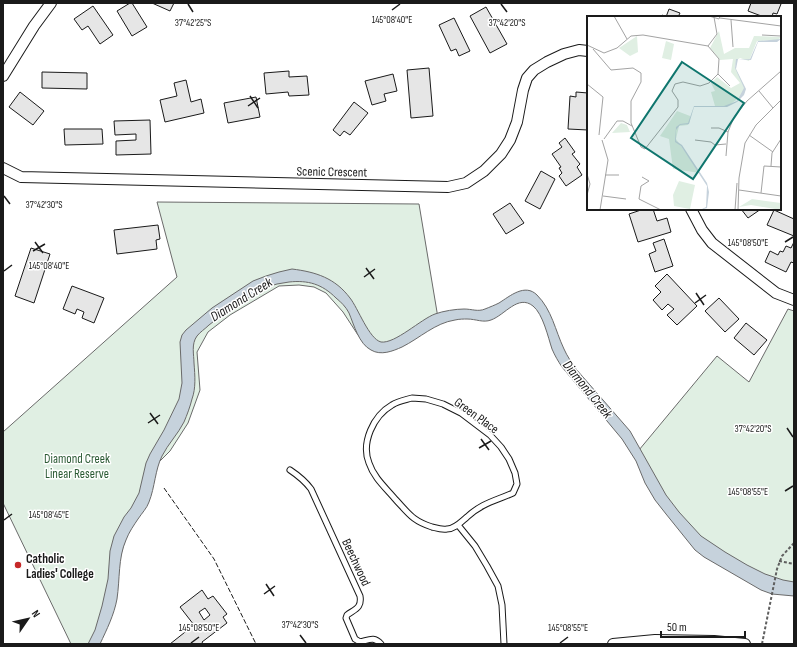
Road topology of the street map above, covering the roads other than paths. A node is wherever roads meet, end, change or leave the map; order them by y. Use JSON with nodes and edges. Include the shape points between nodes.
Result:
{"nodes":[{"id":1,"x":51,"y":3,"type":"edge"},
{"id":2,"x":587,"y":51,"type":"edge"},
{"id":3,"x":3,"y":76,"type":"edge"},
{"id":4,"x":3,"y":168,"type":"edge"},
{"id":5,"x":692,"y":210,"type":"edge"},
{"id":6,"x":794,"y":300,"type":"edge"},
{"id":7,"x":290,"y":470,"type":"dead end"},
{"id":8,"x":458,"y":525,"type":"junction"},
{"id":9,"x":381,"y":644,"type":"edge"},
{"id":10,"x":504,"y":644,"type":"edge"},
{"id":11,"x":613,"y":644,"type":"edge"},
{"id":12,"x":745,"y":644,"type":"edge"}],
"edges":[{"from":1,"to":3,"type":"street"},
{"from":2,"to":4,"type":"street","name":"Scenic Crescent","via":[[564,54],[534,70],[526,78],[517,122],[501,154],[484,171],[466,183],[448,187],[21,177]]},
{"from":5,"to":6,"type":"street","via":[[712,243],[776,293]]},
{"from":7,"to":9,"type":"lane","name":"Beechwood","via":[[302,478],[311,489],[360,596],[360,605],[346,618],[356,639],[360,642],[372,639]]},
{"from":8,"to":8,"type":"lane","name":"Green Place","via":[[448,529],[421,524],[380,483],[368,463],[366,452],[369,432],[381,414],[401,400],[426,399],[461,413],[490,435],[509,459],[517,484],[513,493],[479,507]]},
{"from":8,"to":10,"type":"lane","via":[[475,546],[498,586],[502,605]]},
{"from":11,"to":12,"type":"street","via":[[655,640]]}]}
